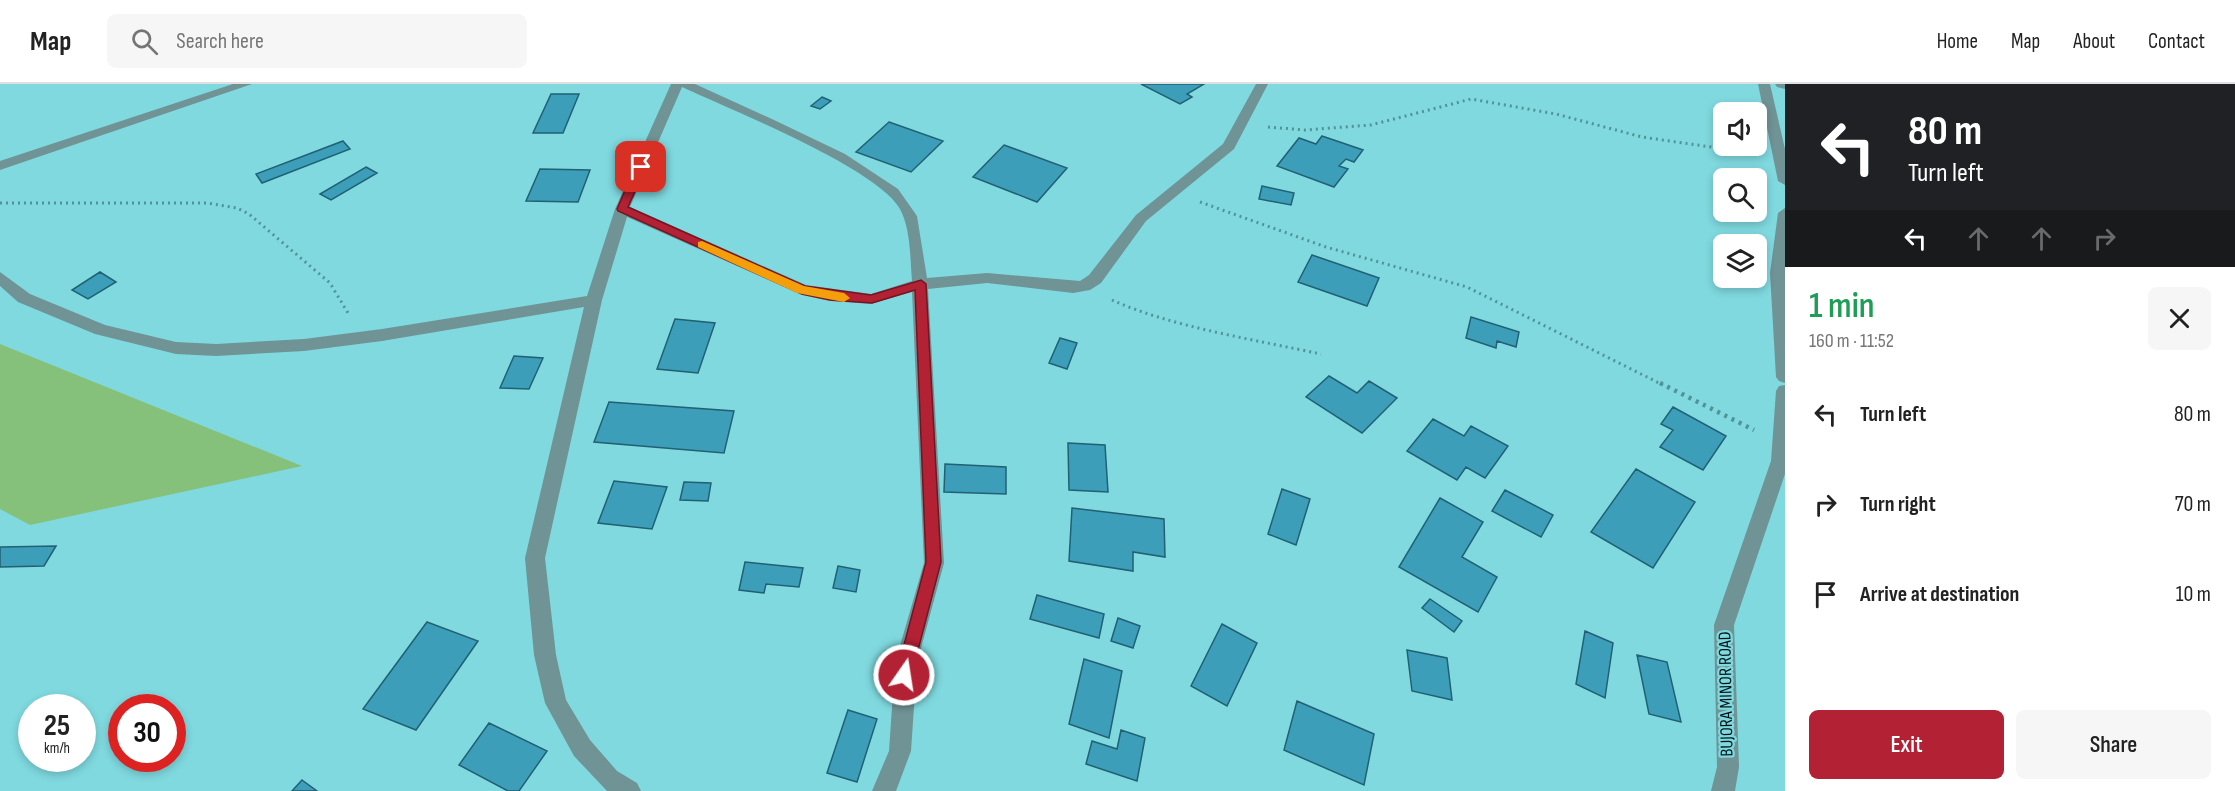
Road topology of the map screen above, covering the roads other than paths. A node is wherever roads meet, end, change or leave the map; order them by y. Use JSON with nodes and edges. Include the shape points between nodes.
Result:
{"nodes":[{"id":1,"x":246,"y":84,"type":"edge"},
{"id":2,"x":677,"y":84,"type":"edge"},
{"id":3,"x":685,"y":84,"type":"edge"},
{"id":4,"x":1262,"y":84,"type":"edge"},
{"id":5,"x":1764,"y":84,"type":"edge"},
{"id":6,"x":0,"y":166,"type":"edge"},
{"id":7,"x":1785,"y":182,"type":"edge"},
{"id":8,"x":622,"y":209,"type":"junction"},
{"id":9,"x":1785,"y":213,"type":"edge"},
{"id":10,"x":0,"y":277,"type":"edge"},
{"id":11,"x":921,"y":284,"type":"junction"},
{"id":12,"x":594,"y":300,"type":"junction"},
{"id":13,"x":1785,"y":377,"type":"edge"},
{"id":14,"x":1785,"y":390,"type":"edge"},
{"id":15,"x":1782,"y":455,"type":"edge"},
{"id":16,"x":629,"y":791,"type":"edge"},
{"id":17,"x":884,"y":791,"type":"edge"},
{"id":18,"x":1723,"y":791,"type":"edge"}],
"edges":[{"from":1,"to":6,"type":"street"},
{"from":2,"to":8,"type":"street"},
{"from":3,"to":11,"type":"street","via":[[847,161],[886,185],[906,207],[918,251]]},
{"from":4,"to":11,"type":"street","via":[[1221,154],[1134,225],[1098,275],[1084,286],[1061,288],[987,278]]},
{"from":5,"to":7,"type":"street"},
{"from":8,"to":11,"type":"street","via":[[802,290],[872,299]]},
{"from":8,"to":12,"type":"street"},
{"from":9,"to":13,"type":"street","via":[[1778,273]]},
{"from":10,"to":12,"type":"street","via":[[24,298],[101,330],[176,348],[247,350],[362,338]]},
{"from":11,"to":17,"type":"street","via":[[934,562],[906,663],[900,751]]},
{"from":12,"to":16,"type":"street","via":[[535,558],[545,655],[556,703],[582,748],[609,779]]},
{"from":14,"to":15,"type":"street","name":"BUJORA MINOR ROAD"},
{"from":15,"to":18,"type":"street","name":"BUJORA MINOR ROAD","via":[[1724,625],[1728,766]]}]}
